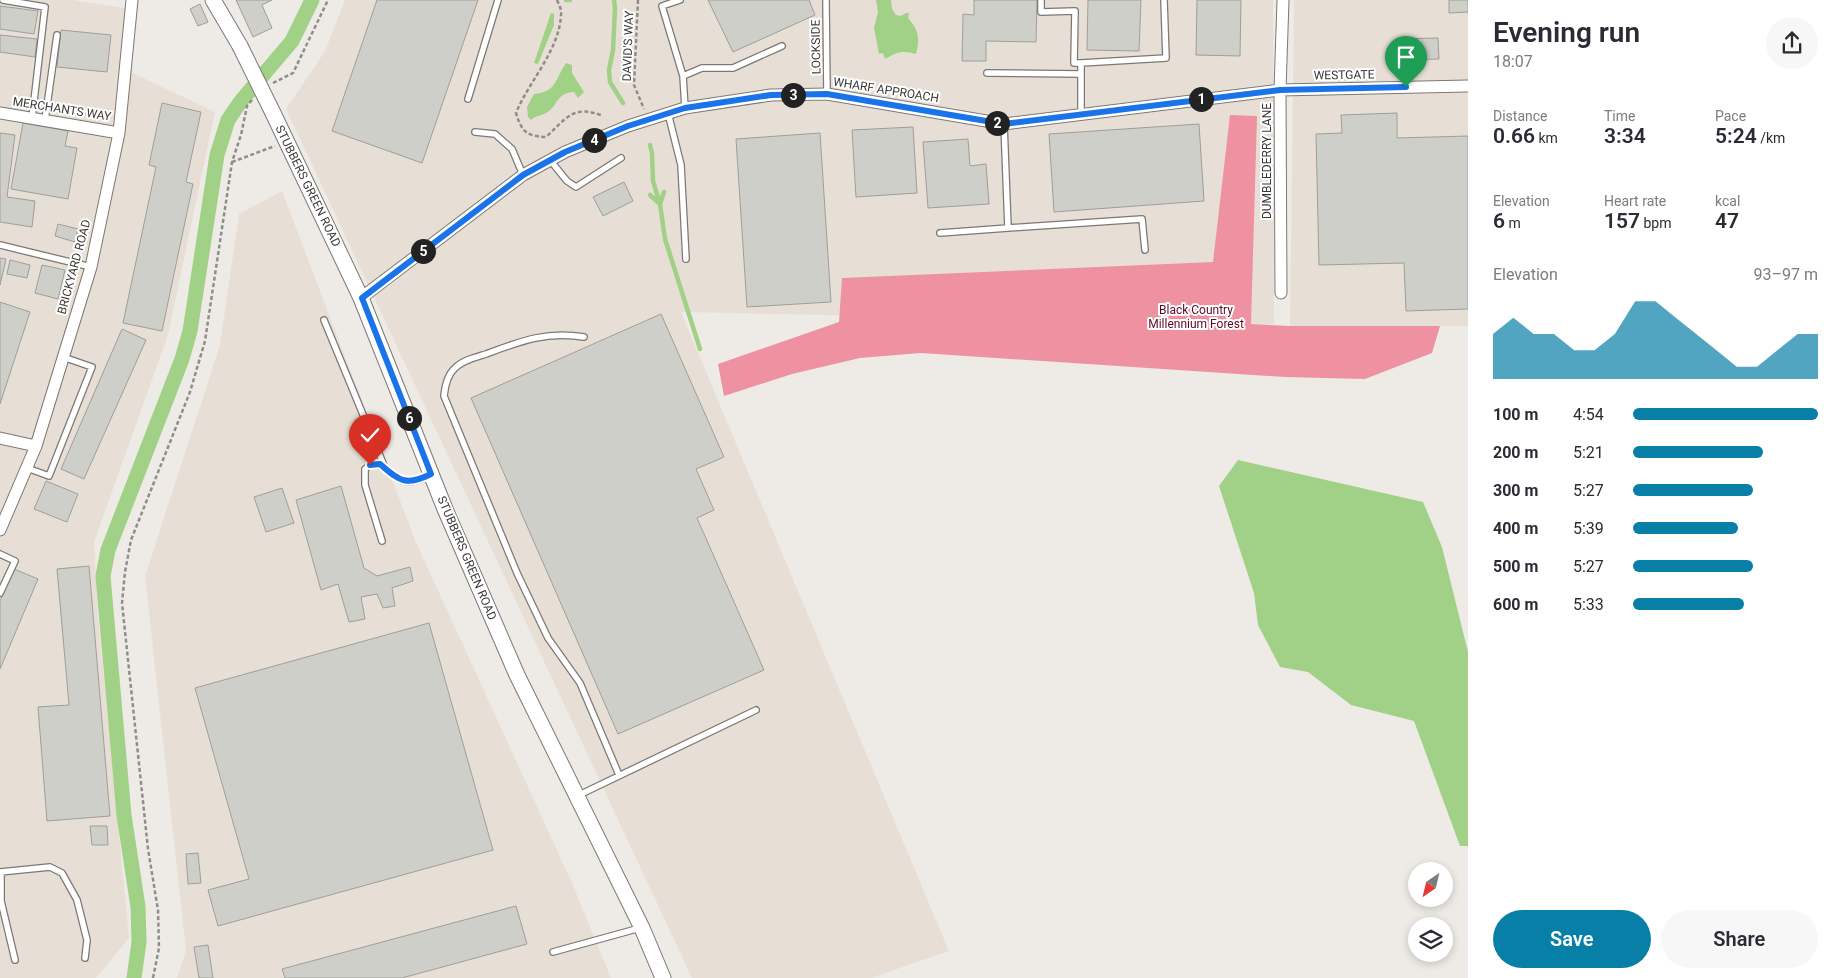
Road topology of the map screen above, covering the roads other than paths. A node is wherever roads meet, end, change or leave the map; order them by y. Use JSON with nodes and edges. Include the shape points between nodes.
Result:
{"nodes":[{"id":1,"x":4,"y":0,"type":"edge"},
{"id":2,"x":132,"y":0,"type":"edge"},
{"id":3,"x":213,"y":0,"type":"edge"},
{"id":4,"x":498,"y":0,"type":"edge"},
{"id":5,"x":680,"y":0,"type":"edge"},
{"id":6,"x":826,"y":0,"type":"edge"},
{"id":7,"x":1041,"y":0,"type":"edge"},
{"id":8,"x":1164,"y":0,"type":"edge"},
{"id":9,"x":1282,"y":0,"type":"edge"},
{"id":10,"x":57,"y":35,"type":"dead end"},
{"id":11,"x":782,"y":46,"type":"dead end"},
{"id":12,"x":1082,"y":63,"type":"junction"},
{"id":13,"x":987,"y":73,"type":"dead end"},
{"id":14,"x":1081,"y":74,"type":"junction"},
{"id":15,"x":683,"y":76,"type":"junction"},
{"id":16,"x":1468,"y":86,"type":"edge"},
{"id":17,"x":1280,"y":90,"type":"junction"},
{"id":18,"x":827,"y":94,"type":"junction"},
{"id":19,"x":468,"y":99,"type":"dead end"},
{"id":20,"x":685,"y":108,"type":"junction"},
{"id":21,"x":0,"y":113,"type":"edge"},
{"id":22,"x":668,"y":113,"type":"junction"},
{"id":23,"x":1081,"y":114,"type":"junction"},
{"id":24,"x":32,"y":118,"type":"junction"},
{"id":25,"x":45,"y":120,"type":"junction"},
{"id":26,"x":1004,"y":124,"type":"junction"},
{"id":27,"x":475,"y":132,"type":"dead end"},
{"id":28,"x":119,"y":133,"type":"junction"},
{"id":29,"x":621,"y":158,"type":"dead end"},
{"id":30,"x":550,"y":160,"type":"junction"},
{"id":31,"x":523,"y":175,"type":"junction"},
{"id":32,"x":1008,"y":228,"type":"junction"},
{"id":33,"x":940,"y":233,"type":"dead end"},
{"id":34,"x":0,"y":245,"type":"edge"},
{"id":35,"x":1145,"y":250,"type":"dead end"},
{"id":36,"x":686,"y":260,"type":"dead end"},
{"id":37,"x":91,"y":267,"type":"junction"},
{"id":38,"x":1281,"y":293,"type":"dead end"},
{"id":39,"x":362,"y":298,"type":"junction"},
{"id":40,"x":324,"y":320,"type":"dead end"},
{"id":41,"x":584,"y":338,"type":"dead end"},
{"id":42,"x":63,"y":356,"type":"junction"},
{"id":43,"x":0,"y":438,"type":"edge"},
{"id":44,"x":36,"y":446,"type":"junction"},
{"id":45,"x":27,"y":468,"type":"junction"},
{"id":46,"x":385,"y":468,"type":"junction"},
{"id":47,"x":431,"y":474,"type":"junction"},
{"id":48,"x":0,"y":530,"type":"edge"},
{"id":49,"x":382,"y":541,"type":"dead end"},
{"id":50,"x":0,"y":554,"type":"edge"},
{"id":51,"x":0,"y":593,"type":"edge"},
{"id":52,"x":756,"y":710,"type":"dead end"},
{"id":53,"x":620,"y":775,"type":"junction"},
{"id":54,"x":577,"y":796,"type":"junction"},
{"id":55,"x":0,"y":872,"type":"edge"},
{"id":56,"x":642,"y":928,"type":"junction"},
{"id":57,"x":553,"y":952,"type":"dead end"},
{"id":58,"x":85,"y":958,"type":"dead end"},
{"id":59,"x":15,"y":960,"type":"dead end"},
{"id":60,"x":663,"y":978,"type":"edge"}],
"edges":[{"from":1,"to":24,"type":"lane","via":[[45,7]]},
{"from":2,"to":28,"type":"street","name":"BRICKYARD ROAD"},
{"from":3,"to":39,"type":"street","name":"STUBBERS GREEN ROAD","bridge":true,"via":[[240,46]]},
{"from":4,"to":19,"type":"lane"},
{"from":5,"to":15,"type":"lane","via":[[662,6]]},
{"from":6,"to":18,"type":"lane","name":"LOCKSIDE"},
{"from":7,"to":12,"type":"lane","via":[[1040,12],[1075,11],[1074,63]]},
{"from":8,"to":12,"type":"lane","via":[[1166,58]]},
{"from":9,"to":17,"type":"street","name":"DUMBLEDERRY LANE"},
{"from":10,"to":25,"type":"lane"},
{"from":11,"to":15,"type":"lane","via":[[733,68],[702,68]]},
{"from":12,"to":14,"type":"lane"},
{"from":13,"to":14,"type":"lane"},
{"from":14,"to":23,"type":"lane"},
{"from":15,"to":20,"type":"lane"},
{"from":16,"to":17,"type":"street","name":"WESTGATE"},
{"from":17,"to":23,"type":"street","name":"WHARF APPROACH"},
{"from":17,"to":38,"type":"street","name":"DUMBLEDERRY LANE"},
{"from":18,"to":20,"type":"street","name":"WHARF APPROACH","via":[[771,95]]},
{"from":18,"to":26,"type":"street","name":"WHARF APPROACH"},
{"from":20,"to":22,"type":"street","name":"WHARF APPROACH"},
{"from":21,"to":24,"type":"street","name":"MERCHANTS WAY"},
{"from":22,"to":30,"type":"street","name":"WHARF APPROACH"},
{"from":22,"to":36,"type":"lane","via":[[681,165]]},
{"from":23,"to":26,"type":"street","name":"WHARF APPROACH"},
{"from":24,"to":25,"type":"street","name":"MERCHANTS WAY"},
{"from":25,"to":28,"type":"street","name":"MERCHANTS WAY"},
{"from":26,"to":32,"type":"lane"},
{"from":27,"to":31,"type":"lane","via":[[495,134],[512,149]]},
{"from":28,"to":37,"type":"street","name":"BRICKYARD ROAD"},
{"from":29,"to":30,"type":"lane","via":[[576,188]]},
{"from":30,"to":31,"type":"street","name":"WHARF APPROACH"},
{"from":31,"to":39,"type":"street","name":"WHARF APPROACH"},
{"from":32,"to":33,"type":"lane"},
{"from":32,"to":35,"type":"lane","via":[[1142,219]]},
{"from":34,"to":37,"type":"lane"},
{"from":37,"to":42,"type":"street","name":"BRICKYARD ROAD"},
{"from":39,"to":47,"type":"street","name":"STUBBERS GREEN ROAD"},
{"from":40,"to":46,"type":"lane"},
{"from":41,"to":53,"type":"lane","via":[[570,335],[532,337],[466,361],[451,372],[444,396],[521,580],[548,638],[580,682]]},
{"from":42,"to":44,"type":"street","name":"BRICKYARD ROAD"},
{"from":42,"to":45,"type":"lane","via":[[92,367],[49,476]]},
{"from":43,"to":44,"type":"street"},
{"from":44,"to":45,"type":"street","name":"BRICKYARD ROAD"},
{"from":45,"to":48,"type":"street","name":"BRICKYARD ROAD"},
{"from":46,"to":47,"type":"lane","via":[[403,481],[417,481]]},
{"from":46,"to":49,"type":"lane","via":[[376,463],[370,465],[365,468],[364,479]]},
{"from":47,"to":54,"type":"street","name":"STUBBERS GREEN ROAD","via":[[517,674]]},
{"from":50,"to":51,"type":"lane","via":[[14,561]]},
{"from":52,"to":53,"type":"lane"},
{"from":53,"to":54,"type":"lane"},
{"from":54,"to":56,"type":"street","name":"STUBBERS GREEN ROAD"},
{"from":55,"to":58,"type":"lane","via":[[50,867],[62,873],[77,900],[87,940]]},
{"from":55,"to":59,"type":"lane","via":[[1,901]]},
{"from":56,"to":57,"type":"lane"},
{"from":56,"to":60,"type":"street","name":"STUBBERS GREEN ROAD"}]}
